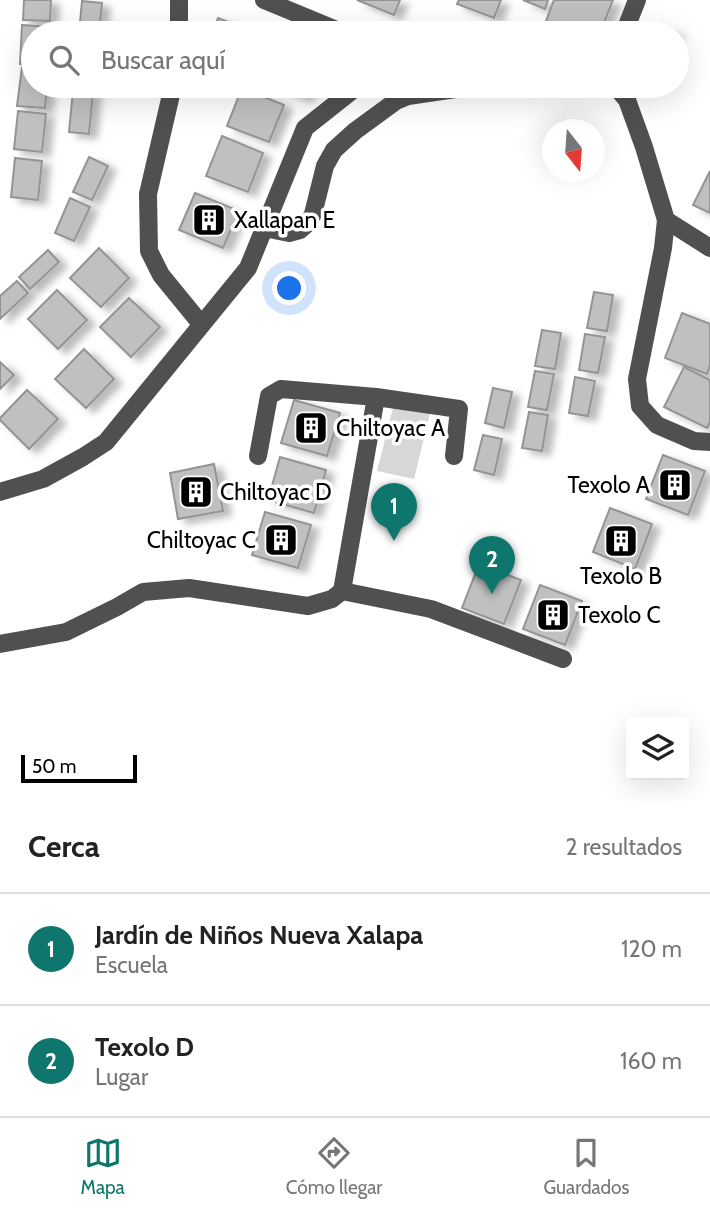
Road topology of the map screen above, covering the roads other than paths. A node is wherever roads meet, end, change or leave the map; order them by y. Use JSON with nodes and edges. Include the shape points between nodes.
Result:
{"nodes":[{"id":1,"x":179,"y":0,"type":"edge"},
{"id":2,"x":264,"y":0,"type":"edge"},
{"id":3,"x":637,"y":0,"type":"edge"},
{"id":4,"x":178,"y":21,"type":"edge"},
{"id":5,"x":315,"y":21,"type":"edge"},
{"id":6,"x":629,"y":21,"type":"edge"},
{"id":7,"x":170,"y":98,"type":"edge"},
{"id":8,"x":343,"y":98,"type":"edge"},
{"id":9,"x":403,"y":98,"type":"edge"},
{"id":10,"x":625,"y":98,"type":"edge"},
{"id":11,"x":666,"y":220,"type":"junction"},
{"id":12,"x":264,"y":228,"type":"junction"},
{"id":13,"x":710,"y":248,"type":"edge"},
{"id":14,"x":201,"y":324,"type":"junction"},
{"id":15,"x":376,"y":397,"type":"junction"},
{"id":16,"x":710,"y":442,"type":"edge"},
{"id":17,"x":258,"y":456,"type":"dead end"},
{"id":18,"x":454,"y":456,"type":"dead end"},
{"id":19,"x":0,"y":492,"type":"edge"},
{"id":20,"x":342,"y":591,"type":"junction"},
{"id":21,"x":0,"y":644,"type":"edge"},
{"id":22,"x":563,"y":659,"type":"dead end"}],
"edges":[{"from":1,"to":4,"type":"street"},
{"from":2,"to":5,"type":"street"},
{"from":3,"to":6,"type":"street"},
{"from":7,"to":14,"type":"street","via":[[148,194],[149,251],[161,275]]},
{"from":8,"to":12,"type":"street","via":[[305,128]]},
{"from":9,"to":12,"type":"street","via":[[334,150],[308,223],[289,233]]},
{"from":10,"to":11,"type":"street"},
{"from":11,"to":13,"type":"street"},
{"from":11,"to":16,"type":"street","via":[[637,380],[640,406],[657,425],[694,442]]},
{"from":12,"to":14,"type":"street","via":[[248,268]]},
{"from":14,"to":19,"type":"street","via":[[106,442],[43,479]]},
{"from":15,"to":17,"type":"street","via":[[275,392],[269,397]]},
{"from":15,"to":18,"type":"street","via":[[459,409]]},
{"from":15,"to":20,"type":"street"},
{"from":20,"to":21,"type":"street","via":[[308,606],[189,588],[143,592],[66,632]]},
{"from":20,"to":22,"type":"street","via":[[431,609]]}]}
